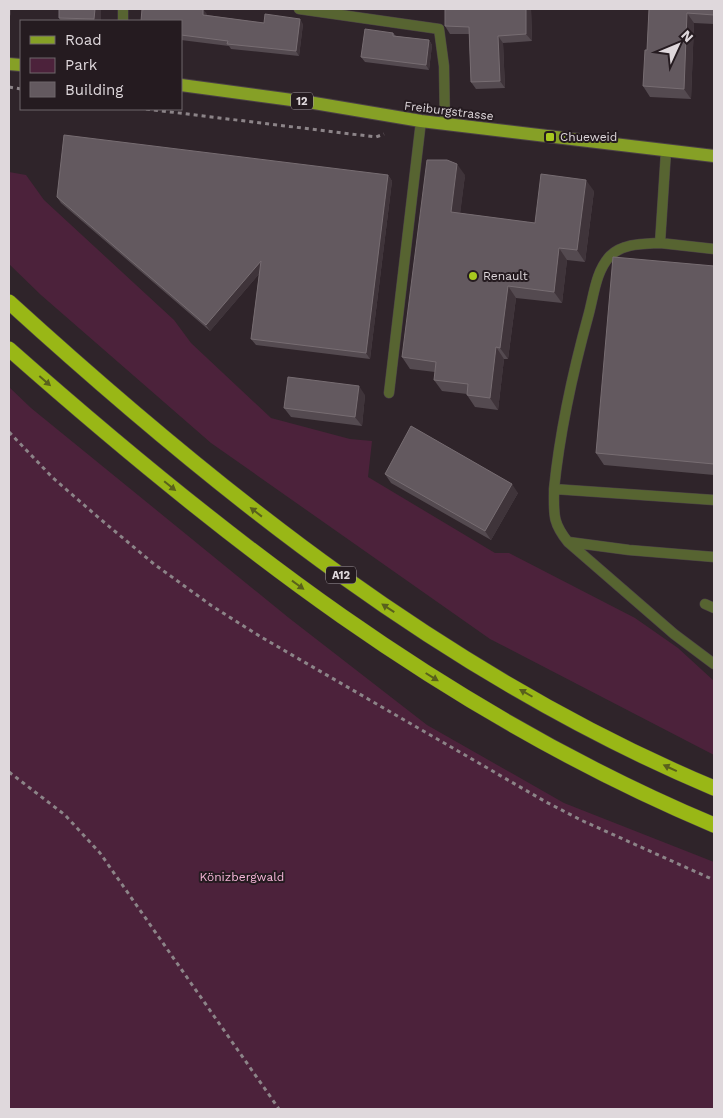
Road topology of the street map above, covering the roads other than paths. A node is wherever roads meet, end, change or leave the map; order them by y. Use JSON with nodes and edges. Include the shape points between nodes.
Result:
{"nodes":[{"id":1,"x":299,"y":9,"type":"edge"},
{"id":2,"x":182,"y":86,"type":"edge"},
{"id":3,"x":421,"y":122,"type":"junction"},
{"id":4,"x":445,"y":124,"type":"junction"},
{"id":5,"x":666,"y":151,"type":"junction"},
{"id":6,"x":714,"y":156,"type":"edge"},
{"id":7,"x":660,"y":243,"type":"junction"},
{"id":8,"x":714,"y":249,"type":"edge"},
{"id":9,"x":9,"y":302,"type":"edge"},
{"id":10,"x":9,"y":349,"type":"edge"},
{"id":11,"x":389,"y":393,"type":"dead end"},
{"id":12,"x":554,"y":489,"type":"junction"},
{"id":13,"x":714,"y":500,"type":"edge"},
{"id":14,"x":568,"y":542,"type":"junction"},
{"id":15,"x":714,"y":557,"type":"edge"},
{"id":16,"x":714,"y":664,"type":"edge"},
{"id":17,"x":714,"y":788,"type":"edge"},
{"id":18,"x":714,"y":825,"type":"edge"}],
"edges":[{"from":1,"to":4,"type":"lane","via":[[439,29],[444,66]]},
{"from":2,"to":3,"type":"main road","name":"Freiburgstrasse","number":"12","via":[[314,103]]},
{"from":3,"to":4,"type":"main road","name":"Freiburgstrasse","number":"12"},
{"from":3,"to":11,"type":"lane"},
{"from":4,"to":5,"type":"main road","name":"Freiburgstrasse","number":"12"},
{"from":5,"to":6,"type":"main road","name":"Freiburgstrasse","number":"12"},
{"from":5,"to":7,"type":"lane"},
{"from":7,"to":8,"type":"lane"},
{"from":7,"to":12,"type":"lane","via":[[631,245],[610,256],[600,270],[560,440]]},
{"from":17,"to":9,"type":"highway","number":"A12","one_way":true,"via":[[540,702],[382,604],[219,483]]},
{"from":10,"to":18,"type":"highway","number":"A12","one_way":true,"via":[[206,515],[361,631],[522,731]]},
{"from":12,"to":13,"type":"lane"},
{"from":12,"to":14,"type":"lane","via":[[554,518]]},
{"from":14,"to":15,"type":"lane"},
{"from":14,"to":16,"type":"lane","via":[[674,634]]}]}
